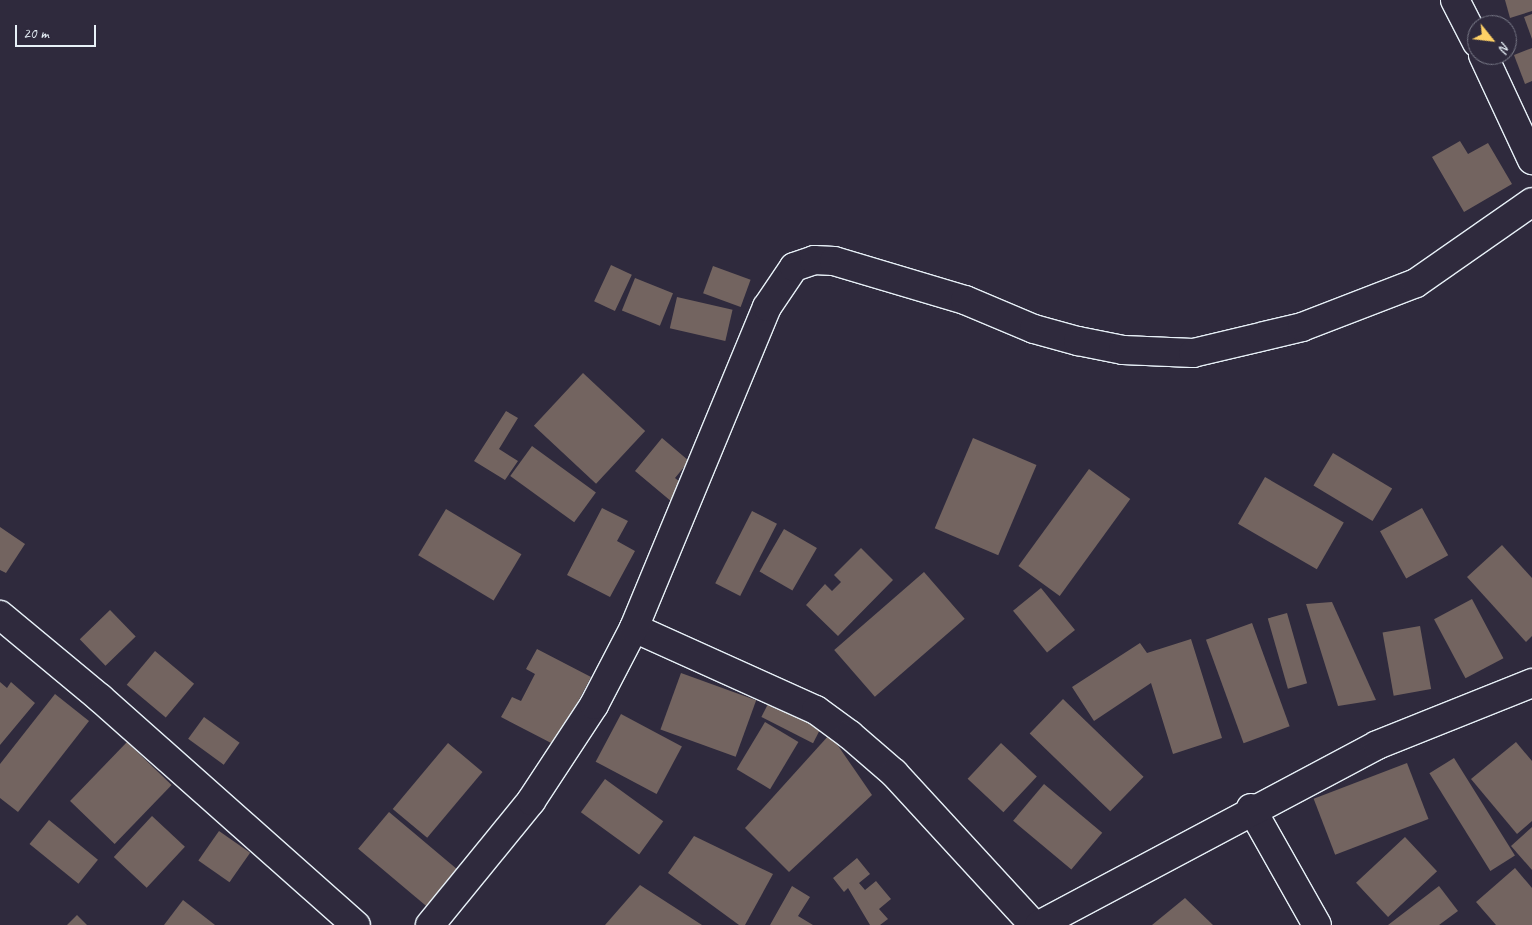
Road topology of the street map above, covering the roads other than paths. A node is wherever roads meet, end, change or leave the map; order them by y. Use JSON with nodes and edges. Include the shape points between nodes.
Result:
{"nodes":[{"id":1,"x":1455,"y":0,"type":"edge"},
{"id":2,"x":1467,"y":23,"type":"edge"},
{"id":3,"x":1488,"y":65,"type":"edge"},
{"id":4,"x":1532,"y":160,"type":"edge"},
{"id":5,"x":1532,"y":202,"type":"edge"},
{"id":6,"x":0,"y":615,"type":"edge"},
{"id":7,"x":634,"y":628,"type":"junction"},
{"id":8,"x":1532,"y":683,"type":"edge"},
{"id":9,"x":1250,"y":808,"type":"junction"},
{"id":10,"x":356,"y":925,"type":"edge"},
{"id":11,"x":430,"y":925,"type":"edge"},
{"id":12,"x":1034,"y":925,"type":"edge"},
{"id":13,"x":1039,"y":925,"type":"edge"},
{"id":14,"x":1317,"y":925,"type":"edge"}],
"edges":[{"from":1,"to":2,"type":"street"},
{"from":3,"to":4,"type":"street"},
{"from":5,"to":7,"type":"street","via":[[1416,283],[1302,326],[1193,352],[1123,350],[1078,341],[1034,329],[964,300],[834,261],[814,260],[794,267],[767,307]]},
{"from":6,"to":10,"type":"street","via":[[100,698]]},
{"from":7,"to":11,"type":"street","via":[[594,705],[531,801]]},
{"from":7,"to":12,"type":"street","via":[[816,710],[850,735],[894,773]]},
{"from":8,"to":9,"type":"street","via":[[1377,745]]},
{"from":9,"to":13,"type":"street"},
{"from":9,"to":14,"type":"street"}]}
